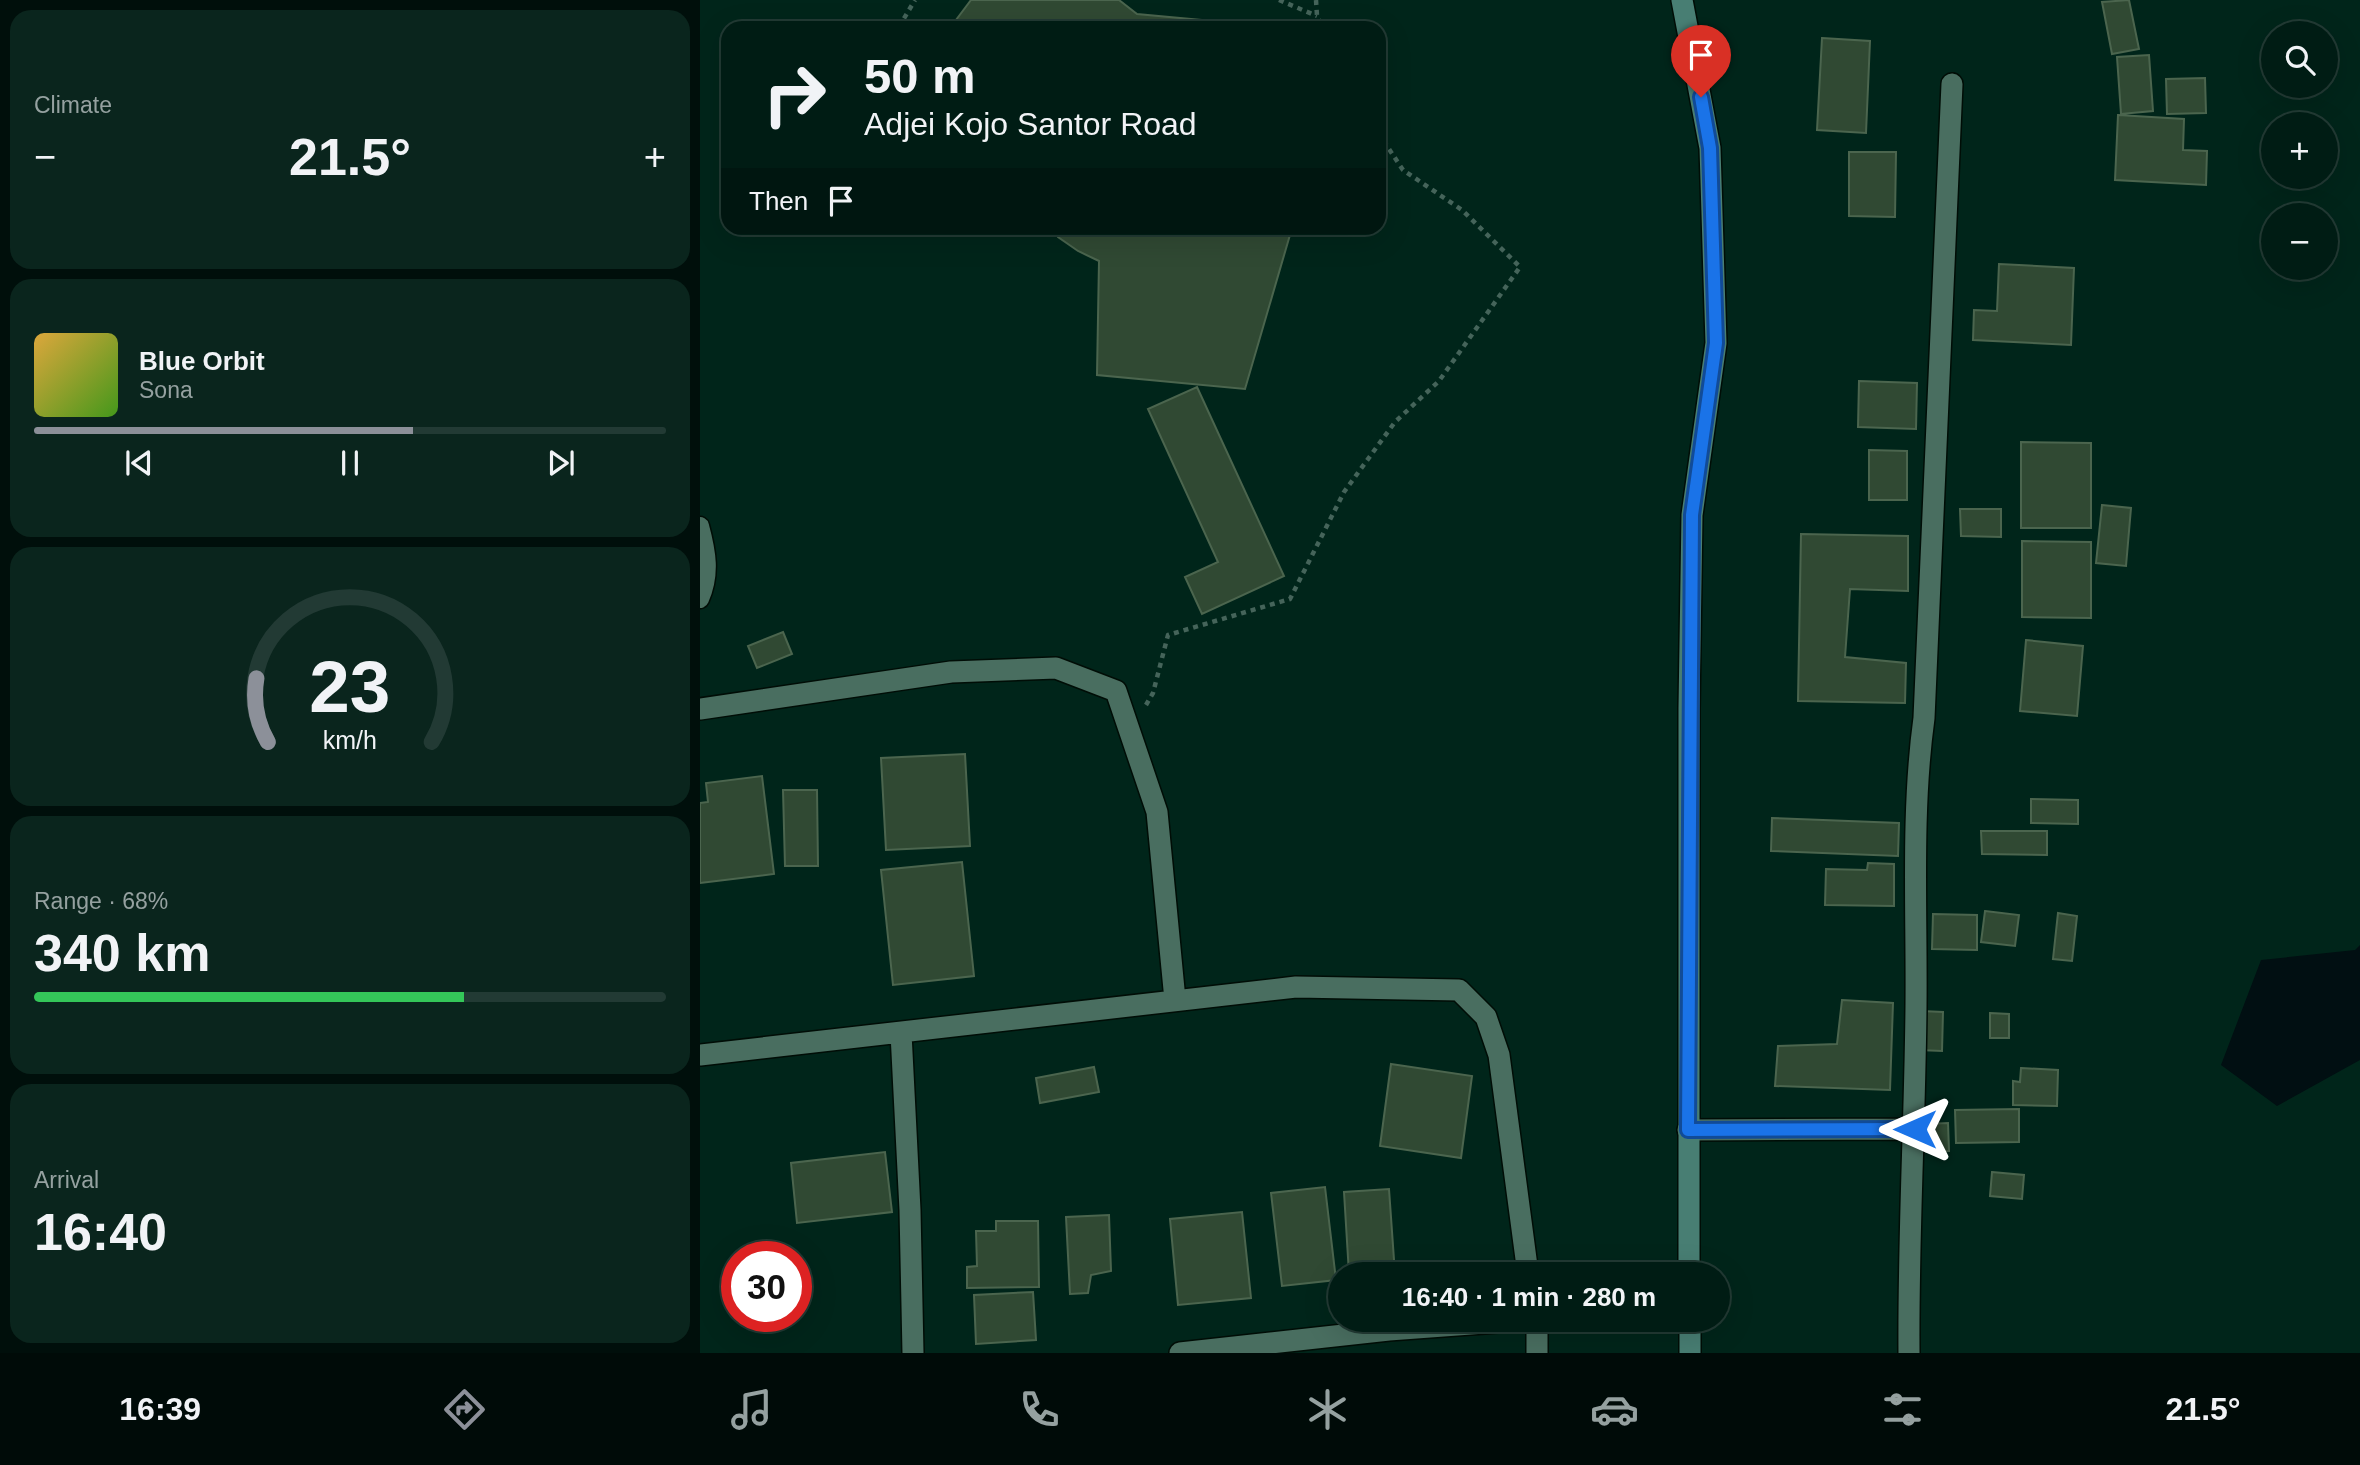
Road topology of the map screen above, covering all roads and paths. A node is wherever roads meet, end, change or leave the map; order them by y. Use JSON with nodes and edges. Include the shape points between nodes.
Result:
{"nodes":[{"id":1,"x":915,"y":0,"type":"edge"},
{"id":2,"x":1279,"y":0,"type":"edge"},
{"id":3,"x":1316,"y":0,"type":"edge"},
{"id":4,"x":1682,"y":0,"type":"edge"},
{"id":5,"x":1317,"y":16,"type":"junction"},
{"id":6,"x":903,"y":21,"type":"edge"},
{"id":7,"x":1320,"y":21,"type":"edge"},
{"id":8,"x":1952,"y":84,"type":"dead end"},
{"id":9,"x":1386,"y":144,"type":"edge"},
{"id":10,"x":700,"y":526,"type":"edge"},
{"id":11,"x":700,"y":600,"type":"edge"},
{"id":12,"x":700,"y":709,"type":"edge"},
{"id":13,"x":1130,"y":733,"type":"junction"},
{"id":14,"x":1175,"y":1000,"type":"junction"},
{"id":15,"x":901,"y":1033,"type":"junction"},
{"id":16,"x":700,"y":1055,"type":"edge"},
{"id":17,"x":1915,"y":1129,"type":"junction"},
{"id":18,"x":1688,"y":1130,"type":"junction"},
{"id":19,"x":1526,"y":1262,"type":"edge"},
{"id":20,"x":1689,"y":1262,"type":"edge"},
{"id":21,"x":1404,"y":1332,"type":"edge"},
{"id":22,"x":1537,"y":1332,"type":"edge"},
{"id":23,"x":1690,"y":1332,"type":"edge"},
{"id":24,"x":1221,"y":1350,"type":"edge"},
{"id":25,"x":913,"y":1353,"type":"edge"},
{"id":26,"x":1180,"y":1353,"type":"edge"},
{"id":27,"x":1538,"y":1353,"type":"edge"},
{"id":28,"x":1690,"y":1353,"type":"edge"},
{"id":29,"x":1909,"y":1353,"type":"edge"}],
"edges":[{"from":1,"to":6,"type":"path"},
{"from":2,"to":5,"type":"path"},
{"from":3,"to":5,"type":"path"},
{"from":4,"to":18,"type":"street","via":[[1710,148],[1716,343],[1692,515]]},
{"from":5,"to":7,"type":"path"},
{"from":8,"to":17,"type":"street","via":[[1924,719],[1917,778]]},
{"from":9,"to":13,"type":"path","via":[[1403,170],[1462,210],[1520,267],[1439,381],[1395,422],[1344,492],[1290,599],[1168,635],[1153,693]]},
{"from":10,"to":11,"type":"lane","via":[[707,552],[707,583]]},
{"from":12,"to":13,"type":"street","via":[[951,672],[1056,668],[1116,691]]},
{"from":13,"to":14,"type":"street","via":[[1157,812]]},
{"from":14,"to":15,"type":"street"},
{"from":14,"to":19,"type":"street","via":[[1296,987],[1459,990],[1486,1017],[1499,1055]]},
{"from":15,"to":16,"type":"street"},
{"from":15,"to":25,"type":"street"},
{"from":17,"to":18,"type":"street"},
{"from":17,"to":29,"type":"street"},
{"from":18,"to":20,"type":"street"},
{"from":21,"to":24,"type":"street"},
{"from":22,"to":27,"type":"street"},
{"from":23,"to":28,"type":"street"},
{"from":24,"to":26,"type":"street"}]}
